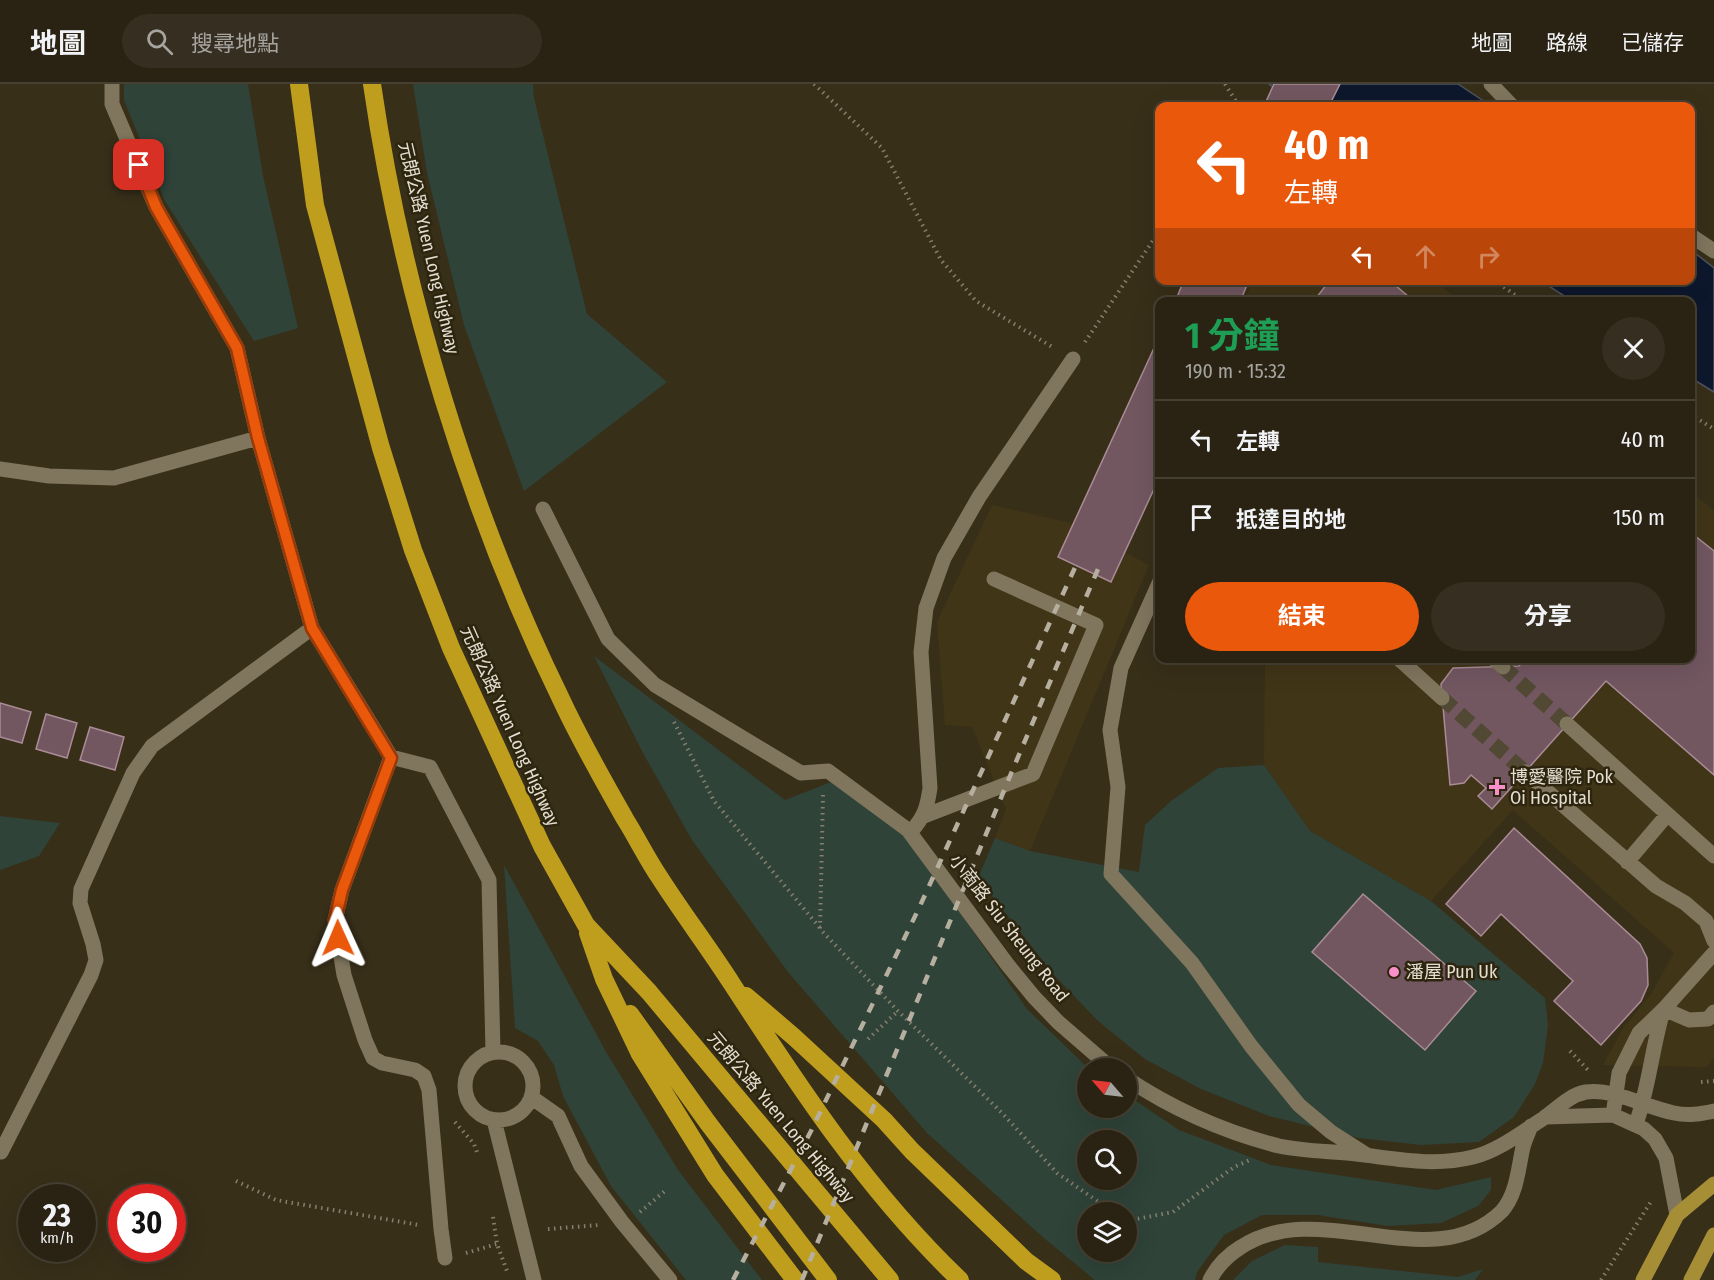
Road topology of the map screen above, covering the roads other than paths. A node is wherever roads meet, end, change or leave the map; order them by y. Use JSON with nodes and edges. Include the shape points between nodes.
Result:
{"nodes":[{"id":1,"x":111,"y":84,"type":"edge"},
{"id":2,"x":299,"y":84,"type":"edge"},
{"id":3,"x":372,"y":84,"type":"edge"},
{"id":4,"x":1491,"y":84,"type":"edge"},
{"id":5,"x":1508,"y":102,"type":"edge"},
{"id":6,"x":1695,"y":238,"type":"edge"},
{"id":7,"x":1714,"y":251,"type":"edge"},
{"id":8,"x":1073,"y":359,"type":"road end"},
{"id":9,"x":258,"y":438,"type":"junction"},
{"id":10,"x":0,"y":469,"type":"edge"},
{"id":11,"x":543,"y":509,"type":"dead end"},
{"id":12,"x":994,"y":579,"type":"dead end"},
{"id":13,"x":1155,"y":592,"type":"edge"},
{"id":14,"x":312,"y":628,"type":"junction"},
{"id":15,"x":1404,"y":663,"type":"edge"},
{"id":16,"x":1442,"y":698,"type":"tunnel mouth"},
{"id":17,"x":1567,"y":724,"type":"tunnel mouth"},
{"id":18,"x":391,"y":758,"type":"junction"},
{"id":19,"x":1526,"y":771,"type":"tunnel mouth"},
{"id":20,"x":1667,"y":815,"type":"junction"},
{"id":21,"x":924,"y":816,"type":"junction"},
{"id":22,"x":909,"y":832,"type":"junction"},
{"id":23,"x":1714,"y":856,"type":"edge"},
{"id":24,"x":1627,"y":862,"type":"junction"},
{"id":25,"x":586,"y":925,"type":"junction"},
{"id":26,"x":1714,"y":941,"type":"edge"},
{"id":27,"x":1714,"y":953,"type":"edge"},
{"id":28,"x":604,"y":979,"type":"junction"},
{"id":29,"x":732,"y":984,"type":"junction"},
{"id":30,"x":1664,"y":1009,"type":"junction"},
{"id":31,"x":1714,"y":1012,"type":"edge"},
{"id":32,"x":494,"y":1052,"type":"junction"},
{"id":33,"x":1099,"y":1058,"type":"edge"},
{"id":34,"x":1137,"y":1085,"type":"edge"},
{"id":35,"x":531,"y":1096,"type":"junction"},
{"id":36,"x":1615,"y":1096,"type":"junction"},
{"id":37,"x":1644,"y":1103,"type":"junction"},
{"id":38,"x":1714,"y":1111,"type":"edge"},
{"id":39,"x":1612,"y":1115,"type":"junction"},
{"id":40,"x":1545,"y":1117,"type":"junction"},
{"id":41,"x":494,"y":1120,"type":"junction"},
{"id":42,"x":1636,"y":1124,"type":"junction"},
{"id":43,"x":1531,"y":1126,"type":"junction"},
{"id":44,"x":1,"y":1152,"type":"edge"},
{"id":45,"x":1367,"y":1155,"type":"junction"},
{"id":46,"x":1714,"y":1184,"type":"edge"},
{"id":47,"x":1677,"y":1215,"type":"junction"},
{"id":48,"x":1714,"y":1235,"type":"edge"},
{"id":49,"x":445,"y":1258,"type":"road end"},
{"id":50,"x":534,"y":1280,"type":"edge"},
{"id":51,"x":670,"y":1280,"type":"edge"},
{"id":52,"x":795,"y":1280,"type":"edge"},
{"id":53,"x":828,"y":1280,"type":"edge"},
{"id":54,"x":890,"y":1280,"type":"edge"},
{"id":55,"x":960,"y":1280,"type":"edge"},
{"id":56,"x":1052,"y":1280,"type":"edge"},
{"id":57,"x":1210,"y":1280,"type":"edge"},
{"id":58,"x":1642,"y":1280,"type":"edge"},
{"id":59,"x":1691,"y":1280,"type":"edge"}],
"edges":[{"from":1,"to":9,"type":"street","via":[[112,104],[156,207],[237,348]]},
{"from":2,"to":25,"type":"highway","name":"元朗公路 Yuen Long Highway","via":[[315,205],[381,448],[413,549],[451,648],[524,809]]},
{"from":3,"to":29,"type":"highway","name":"元朗公路 Yuen Long Highway","via":[[392,199],[447,407],[485,521],[524,620],[605,783],[658,875]]},
{"from":4,"to":5,"type":"street"},
{"from":6,"to":7,"type":"street"},
{"from":8,"to":21,"type":"street","via":[[979,497],[944,558],[926,608],[921,652],[930,788]]},
{"from":9,"to":10,"type":"street","via":[[114,478],[49,476]]},
{"from":9,"to":14,"type":"street"},
{"from":11,"to":22,"type":"street","name":"小商路 Siu Sheung Road","via":[[608,639],[655,684],[801,773],[828,771]]},
{"from":12,"to":21,"type":"street","via":[[1096,625],[1032,774]]},
{"from":13,"to":45,"type":"street","via":[[1121,668],[1110,730],[1118,787],[1111,874],[1192,963],[1299,1105]]},
{"from":14,"to":18,"type":"street"},
{"from":14,"to":44,"type":"street","via":[[152,746],[133,773],[81,889],[80,903],[96,960],[91,975]]},
{"from":15,"to":16,"type":"street"},
{"from":17,"to":20,"type":"street"},
{"from":18,"to":32,"type":"street","via":[[429,767],[489,880]]},
{"from":18,"to":49,"type":"street","via":[[342,890],[335,920],[344,975],[373,1058],[415,1070],[424,1076],[429,1090]]},
{"from":19,"to":24,"type":"street"},
{"from":20,"to":23,"type":"street"},
{"from":20,"to":24,"type":"street"},
{"from":21,"to":22,"type":"street"},
{"from":22,"to":33,"type":"street","name":"小商路 Siu Sheung Road","via":[[1007,964],[1065,1029]]},
{"from":24,"to":26,"type":"street","via":[[1706,921]]},
{"from":25,"to":28,"type":"highway"},
{"from":25,"to":54,"type":"highway","name":"元朗公路 Yuen Long Highway","via":[[649,992]]},
{"from":27,"to":30,"type":"street"},
{"from":28,"to":52,"type":"highway","via":[[640,1054],[691,1139]]},
{"from":28,"to":53,"type":"highway"},
{"from":29,"to":55,"type":"highway","name":"元朗公路 Yuen Long Highway","via":[[774,1052],[846,1153]]},
{"from":29,"to":56,"type":"highway","via":[[884,1120],[1026,1261]]},
{"from":30,"to":31,"type":"street","via":[[1689,1020],[1708,1019]]},
{"from":30,"to":36,"type":"street","via":[[1639,1033],[1627,1054]]},
{"from":30,"to":37,"type":"street"},
{"from":32,"to":35,"type":"street","via":[[516,1056],[525,1064],[533,1085]]},
{"from":32,"to":41,"type":"street","via":[[483,1055],[468,1071],[465,1091],[475,1110]]},
{"from":34,"to":45,"type":"street","via":[[1200,1121],[1280,1146]]},
{"from":35,"to":41,"type":"street","via":[[516,1115]]},
{"from":35,"to":51,"type":"street","via":[[558,1116],[581,1166]]},
{"from":36,"to":37,"type":"street"},
{"from":36,"to":39,"type":"street"},
{"from":36,"to":40,"type":"street","via":[[1585,1092],[1563,1102]]},
{"from":37,"to":38,"type":"street","via":[[1684,1115]]},
{"from":37,"to":42,"type":"street"},
{"from":39,"to":40,"type":"street"},
{"from":39,"to":42,"type":"street"},
{"from":40,"to":43,"type":"street"},
{"from":41,"to":50,"type":"street"},
{"from":42,"to":47,"type":"street","via":[[1655,1139],[1666,1158]]},
{"from":43,"to":45,"type":"street","via":[[1497,1148],[1473,1157],[1433,1162],[1385,1160]]},
{"from":43,"to":57,"type":"street","via":[[1509,1201],[1492,1221],[1470,1236],[1440,1245],[1314,1231],[1275,1233],[1234,1252]]},
{"from":46,"to":47,"type":"main road"},
{"from":47,"to":58,"type":"main road"},
{"from":48,"to":59,"type":"main road"}]}
